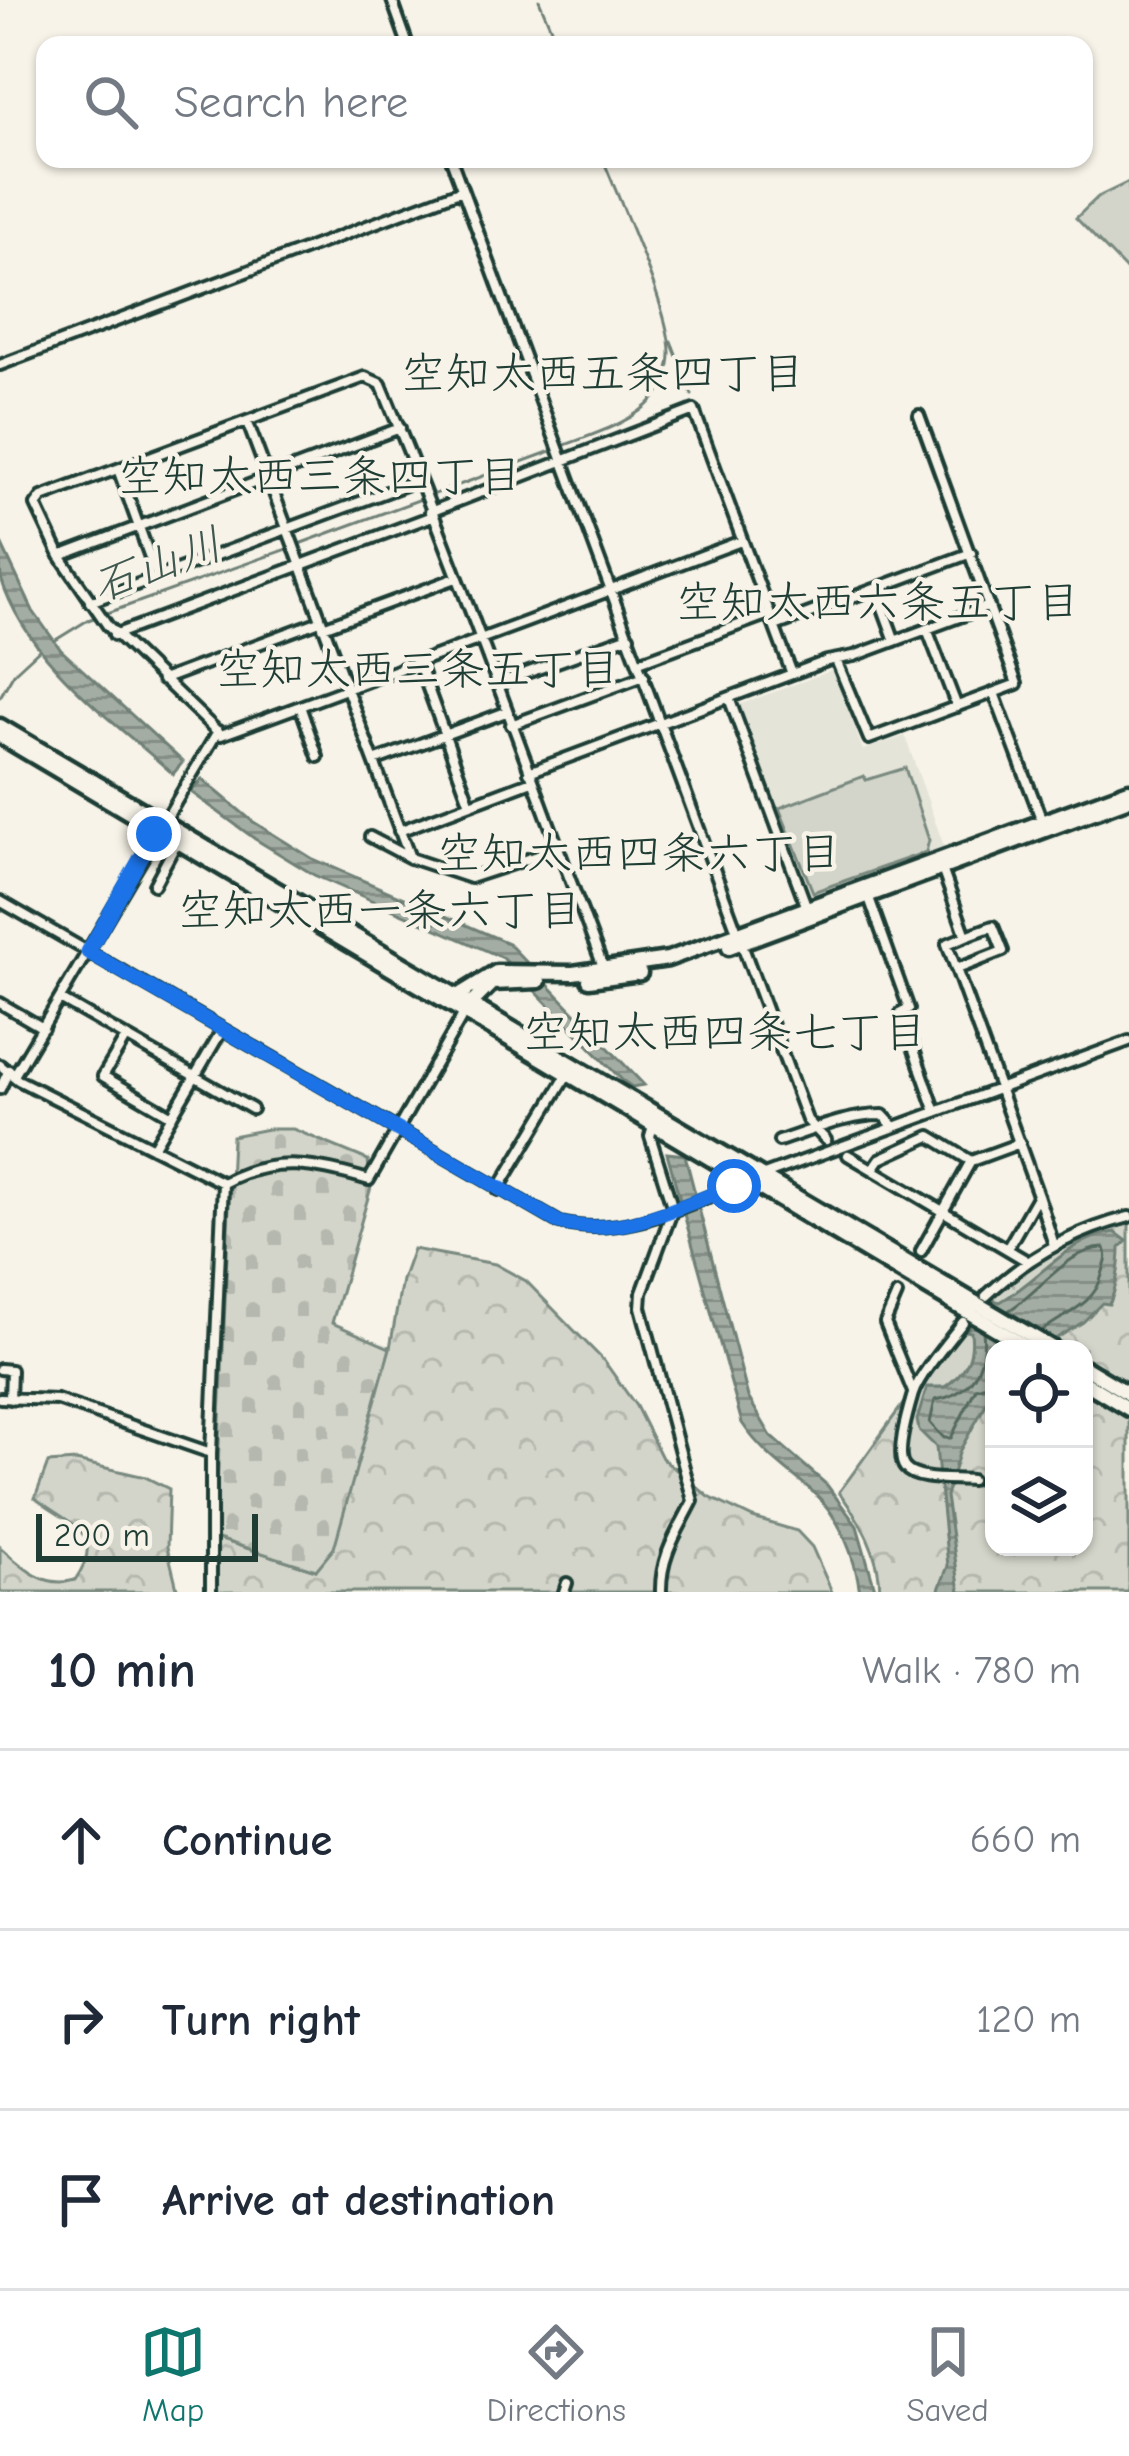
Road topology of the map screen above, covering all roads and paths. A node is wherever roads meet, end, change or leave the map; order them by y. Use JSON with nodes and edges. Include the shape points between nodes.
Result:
{"nodes":[{"id":1,"x":392,"y":0,"type":"edge"},
{"id":2,"x":405,"y":36,"type":"edge"},
{"id":3,"x":454,"y":168,"type":"edge"},
{"id":4,"x":462,"y":190,"type":"junction"},
{"id":5,"x":0,"y":365,"type":"edge"},
{"id":6,"x":919,"y":415,"type":"dead end"},
{"id":7,"x":247,"y":421,"type":"junction"},
{"id":8,"x":400,"y":428,"type":"junction"},
{"id":9,"x":562,"y":459,"type":"junction"},
{"id":10,"x":118,"y":469,"type":"junction"},
{"id":11,"x":267,"y":478,"type":"junction"},
{"id":12,"x":419,"y":480,"type":"junction"},
{"id":13,"x":430,"y":511,"type":"junction"},
{"id":14,"x":137,"y":526,"type":"junction"},
{"id":15,"x":286,"y":529,"type":"junction"},
{"id":16,"x":741,"y":541,"type":"junction"},
{"id":17,"x":971,"y":553,"type":"junction"},
{"id":18,"x":60,"y":556,"type":"junction"},
{"id":19,"x":300,"y":564,"type":"junction"},
{"id":20,"x":157,"y":577,"type":"junction"},
{"id":21,"x":456,"y":578,"type":"junction"},
{"id":22,"x":876,"y":589,"type":"junction"},
{"id":23,"x":611,"y":590,"type":"junction"},
{"id":24,"x":93,"y":606,"type":"junction"},
{"id":25,"x":989,"y":606,"type":"junction"},
{"id":26,"x":769,"y":614,"type":"junction"},
{"id":27,"x":322,"y":624,"type":"junction"},
{"id":28,"x":775,"y":626,"type":"junction"},
{"id":29,"x":927,"y":628,"type":"junction"},
{"id":30,"x":111,"y":630,"type":"junction"},
{"id":31,"x":629,"y":635,"type":"junction"},
{"id":32,"x":478,"y":638,"type":"junction"},
{"id":33,"x":895,"y":641,"type":"junction"},
{"id":34,"x":836,"y":660,"type":"junction"},
{"id":35,"x":418,"y":661,"type":"junction"},
{"id":36,"x":639,"y":662,"type":"junction"},
{"id":37,"x":792,"y":674,"type":"junction"},
{"id":38,"x":644,"y":676,"type":"junction"},
{"id":39,"x":162,"y":680,"type":"junction"},
{"id":40,"x":496,"y":685,"type":"junction"},
{"id":41,"x":346,"y":689,"type":"junction"},
{"id":42,"x":994,"y":693,"type":"junction"},
{"id":43,"x":729,"y":698,"type":"junction"},
{"id":44,"x":300,"y":706,"type":"junction"},
{"id":45,"x":957,"y":707,"type":"junction"},
{"id":46,"x":506,"y":712,"type":"junction"},
{"id":47,"x":662,"y":722,"type":"junction"},
{"id":48,"x":511,"y":725,"type":"junction"},
{"id":49,"x":0,"y":726,"type":"edge"},
{"id":50,"x":218,"y":730,"type":"junction"},
{"id":51,"x":445,"y":735,"type":"junction"},
{"id":52,"x":0,"y":736,"type":"edge"},
{"id":53,"x":318,"y":757,"type":"dead end"},
{"id":54,"x":374,"y":761,"type":"junction"},
{"id":55,"x":530,"y":777,"type":"junction"},
{"id":56,"x":1129,"y":794,"type":"edge"},
{"id":57,"x":470,"y":804,"type":"junction"},
{"id":58,"x":1042,"y":822,"type":"junction"},
{"id":59,"x":160,"y":824,"type":"junction"},
{"id":60,"x":399,"y":831,"type":"junction"},
{"id":61,"x":370,"y":837,"type":"dead end"},
{"id":62,"x":178,"y":840,"type":"junction"},
{"id":63,"x":558,"y":849,"type":"junction"},
{"id":64,"x":410,"y":858,"type":"junction"},
{"id":65,"x":941,"y":868,"type":"junction"},
{"id":66,"x":154,"y":884,"type":"dead end"},
{"id":67,"x":868,"y":895,"type":"junction"},
{"id":68,"x":0,"y":901,"type":"edge"},
{"id":69,"x":807,"y":908,"type":"junction"},
{"id":70,"x":965,"y":936,"type":"junction"},
{"id":71,"x":742,"y":938,"type":"junction"},
{"id":72,"x":88,"y":952,"type":"junction"},
{"id":73,"x":956,"y":969,"type":"junction"},
{"id":74,"x":604,"y":970,"type":"junction"},
{"id":75,"x":552,"y":978,"type":"junction"},
{"id":76,"x":61,"y":998,"type":"junction"},
{"id":77,"x":0,"y":1003,"type":"edge"},
{"id":78,"x":464,"y":1004,"type":"junction"},
{"id":79,"x":43,"y":1028,"type":"junction"},
{"id":80,"x":222,"y":1030,"type":"junction"},
{"id":81,"x":126,"y":1036,"type":"junction"},
{"id":82,"x":1129,"y":1041,"type":"edge"},
{"id":83,"x":571,"y":1069,"type":"junction"},
{"id":84,"x":8,"y":1070,"type":"edge"},
{"id":85,"x":195,"y":1076,"type":"junction"},
{"id":86,"x":1000,"y":1088,"type":"junction"},
{"id":87,"x":0,"y":1090,"type":"edge"},
{"id":88,"x":252,"y":1109,"type":"dead end"},
{"id":89,"x":936,"y":1112,"type":"junction"},
{"id":90,"x":172,"y":1117,"type":"junction"},
{"id":91,"x":653,"y":1125,"type":"junction"},
{"id":92,"x":894,"y":1127,"type":"junction"},
{"id":93,"x":814,"y":1129,"type":"junction"},
{"id":94,"x":396,"y":1131,"type":"junction"},
{"id":95,"x":826,"y":1140,"type":"dead end"},
{"id":96,"x":778,"y":1141,"type":"dead end"},
{"id":97,"x":1020,"y":1143,"type":"junction"},
{"id":98,"x":153,"y":1148,"type":"junction"},
{"id":99,"x":848,"y":1155,"type":"dead end"},
{"id":100,"x":971,"y":1161,"type":"junction"},
{"id":101,"x":872,"y":1169,"type":"junction"},
{"id":102,"x":755,"y":1179,"type":"junction"},
{"id":103,"x":223,"y":1183,"type":"junction"},
{"id":104,"x":497,"y":1190,"type":"junction"},
{"id":105,"x":1038,"y":1195,"type":"junction"},
{"id":106,"x":676,"y":1208,"type":"junction"},
{"id":107,"x":945,"y":1212,"type":"junction"},
{"id":108,"x":1129,"y":1217,"type":"edge"},
{"id":109,"x":1054,"y":1245,"type":"junction"},
{"id":110,"x":1007,"y":1249,"type":"junction"},
{"id":111,"x":922,"y":1251,"type":"tunnel mouth"},
{"id":112,"x":1027,"y":1261,"type":"junction"},
{"id":113,"x":897,"y":1295,"type":"tunnel mouth"},
{"id":114,"x":977,"y":1310,"type":"junction"},
{"id":115,"x":1018,"y":1340,"type":"edge"},
{"id":116,"x":1036,"y":1340,"type":"edge"},
{"id":117,"x":0,"y":1370,"type":"edge"},
{"id":118,"x":1093,"y":1372,"type":"edge"},
{"id":119,"x":1093,"y":1387,"type":"edge"},
{"id":120,"x":913,"y":1394,"type":"junction"},
{"id":121,"x":1129,"y":1394,"type":"edge"},
{"id":122,"x":5,"y":1398,"type":"edge"},
{"id":123,"x":1129,"y":1408,"type":"edge"},
{"id":124,"x":211,"y":1453,"type":"junction"},
{"id":125,"x":971,"y":1480,"type":"dead end"},
{"id":126,"x":212,"y":1592,"type":"edge"},
{"id":127,"x":661,"y":1592,"type":"edge"}],
"edges":[{"from":1,"to":2,"type":"street"},
{"from":3,"to":4,"type":"street"},
{"from":4,"to":5,"type":"street"},
{"from":4,"to":9,"type":"street"},
{"from":6,"to":17,"type":"street"},
{"from":7,"to":8,"type":"street","via":[[364,377],[382,384]]},
{"from":7,"to":10,"type":"street"},
{"from":7,"to":11,"type":"street"},
{"from":8,"to":11,"type":"street"},
{"from":8,"to":12,"type":"street"},
{"from":9,"to":13,"type":"street"},
{"from":9,"to":16,"type":"street","via":[[694,410]]},
{"from":9,"to":23,"type":"street"},
{"from":10,"to":14,"type":"street"},
{"from":10,"to":18,"type":"street","via":[[36,505]]},
{"from":11,"to":14,"type":"street"},
{"from":11,"to":15,"type":"street"},
{"from":12,"to":13,"type":"street"},
{"from":12,"to":15,"type":"street"},
{"from":13,"to":19,"type":"street"},
{"from":13,"to":21,"type":"street"},
{"from":14,"to":18,"type":"street"},
{"from":14,"to":20,"type":"street"},
{"from":15,"to":19,"type":"street"},
{"from":15,"to":20,"type":"street"},
{"from":16,"to":23,"type":"street"},
{"from":16,"to":26,"type":"street"},
{"from":17,"to":22,"type":"street"},
{"from":17,"to":25,"type":"street"},
{"from":18,"to":24,"type":"street"},
{"from":19,"to":27,"type":"street"},
{"from":19,"to":30,"type":"street"},
{"from":20,"to":24,"type":"street"},
{"from":21,"to":27,"type":"street"},
{"from":21,"to":32,"type":"street"},
{"from":22,"to":28,"type":"street"},
{"from":22,"to":33,"type":"street"},
{"from":23,"to":31,"type":"street"},
{"from":23,"to":32,"type":"street"},
{"from":24,"to":30,"type":"street"},
{"from":25,"to":29,"type":"street"},
{"from":25,"to":42,"type":"street","via":[[1017,685]]},
{"from":26,"to":28,"type":"street"},
{"from":26,"to":36,"type":"street"},
{"from":27,"to":39,"type":"street"},
{"from":27,"to":41,"type":"street"},
{"from":28,"to":37,"type":"street"},
{"from":29,"to":33,"type":"street"},
{"from":29,"to":45,"type":"street"},
{"from":30,"to":39,"type":"street"},
{"from":31,"to":36,"type":"street"},
{"from":31,"to":40,"type":"street"},
{"from":32,"to":35,"type":"street"},
{"from":32,"to":40,"type":"street"},
{"from":33,"to":34,"type":"street"},
{"from":34,"to":37,"type":"street"},
{"from":34,"to":45,"type":"street","via":[[868,740]]},
{"from":35,"to":41,"type":"street"},
{"from":35,"to":51,"type":"street"},
{"from":36,"to":38,"type":"street"},
{"from":37,"to":43,"type":"street"},
{"from":38,"to":47,"type":"street"},
{"from":38,"to":48,"type":"street"},
{"from":39,"to":50,"type":"street"},
{"from":40,"to":46,"type":"street"},
{"from":41,"to":44,"type":"street"},
{"from":41,"to":54,"type":"street"},
{"from":42,"to":45,"type":"street"},
{"from":42,"to":58,"type":"street"},
{"from":43,"to":47,"type":"street"},
{"from":43,"to":69,"type":"street"},
{"from":44,"to":50,"type":"street"},
{"from":44,"to":53,"type":"street"},
{"from":46,"to":48,"type":"street"},
{"from":46,"to":51,"type":"street"},
{"from":47,"to":55,"type":"street"},
{"from":47,"to":71,"type":"street"},
{"from":48,"to":55,"type":"street"},
{"from":49,"to":59,"type":"highway"},
{"from":50,"to":59,"type":"street"},
{"from":51,"to":54,"type":"street"},
{"from":51,"to":57,"type":"street"},
{"from":52,"to":59,"type":"highway"},
{"from":54,"to":60,"type":"street"},
{"from":55,"to":57,"type":"street"},
{"from":55,"to":63,"type":"street"},
{"from":56,"to":58,"type":"highway"},
{"from":56,"to":65,"type":"highway"},
{"from":57,"to":60,"type":"street"},
{"from":58,"to":69,"type":"highway"},
{"from":59,"to":62,"type":"highway"},
{"from":59,"to":72,"type":"street"},
{"from":59,"to":78,"type":"highway"},
{"from":60,"to":64,"type":"street"},
{"from":61,"to":64,"type":"street"},
{"from":62,"to":66,"type":"street"},
{"from":62,"to":78,"type":"highway"},
{"from":63,"to":64,"type":"street","via":[[479,878]]},
{"from":63,"to":74,"type":"street"},
{"from":65,"to":67,"type":"highway"},
{"from":65,"to":70,"type":"street"},
{"from":67,"to":71,"type":"highway"},
{"from":67,"to":89,"type":"street"},
{"from":68,"to":72,"type":"street"},
{"from":69,"to":71,"type":"highway"},
{"from":70,"to":73,"type":"street","via":[[947,944]]},
{"from":70,"to":73,"type":"street","via":[[993,926],[1003,951]]},
{"from":71,"to":74,"type":"highway"},
{"from":71,"to":75,"type":"highway","via":[[610,979]]},
{"from":71,"to":93,"type":"street"},
{"from":72,"to":76,"type":"street"},
{"from":72,"to":80,"type":"street"},
{"from":73,"to":86,"type":"street"},
{"from":74,"to":75,"type":"highway"},
{"from":75,"to":78,"type":"highway","via":[[484,976]]},
{"from":76,"to":79,"type":"street"},
{"from":76,"to":81,"type":"street"},
{"from":77,"to":79,"type":"street"},
{"from":78,"to":83,"type":"highway"},
{"from":78,"to":94,"type":"street"},
{"from":79,"to":84,"type":"street"},
{"from":80,"to":85,"type":"street"},
{"from":80,"to":94,"type":"street"},
{"from":81,"to":85,"type":"street"},
{"from":81,"to":90,"type":"street","via":[[104,1076]]},
{"from":82,"to":86,"type":"street"},
{"from":83,"to":91,"type":"highway"},
{"from":83,"to":102,"type":"highway"},
{"from":83,"to":104,"type":"street"},
{"from":84,"to":87,"type":"street"},
{"from":84,"to":98,"type":"street"},
{"from":85,"to":88,"type":"street"},
{"from":85,"to":90,"type":"street"},
{"from":86,"to":89,"type":"street"},
{"from":86,"to":97,"type":"street"},
{"from":89,"to":92,"type":"street"},
{"from":90,"to":98,"type":"street"},
{"from":91,"to":102,"type":"highway"},
{"from":91,"to":106,"type":"street"},
{"from":92,"to":93,"type":"street","via":[[873,1115]]},
{"from":92,"to":102,"type":"street"},
{"from":93,"to":95,"type":"street"},
{"from":93,"to":96,"type":"street"},
{"from":94,"to":103,"type":"street","via":[[369,1180],[309,1163]]},
{"from":94,"to":104,"type":"street"},
{"from":97,"to":100,"type":"street"},
{"from":97,"to":105,"type":"street"},
{"from":98,"to":103,"type":"street"},
{"from":99,"to":101,"type":"street"},
{"from":100,"to":101,"type":"street","via":[[930,1136]]},
{"from":100,"to":107,"type":"street"},
{"from":101,"to":107,"type":"street"},
{"from":102,"to":106,"type":"street"},
{"from":102,"to":114,"type":"highway"},
{"from":103,"to":124,"type":"street"},
{"from":104,"to":106,"type":"street","via":[[584,1229]]},
{"from":105,"to":109,"type":"street"},
{"from":105,"to":110,"type":"street"},
{"from":106,"to":127,"type":"street","via":[[641,1293],[693,1501],[672,1536]]},
{"from":107,"to":110,"type":"street"},
{"from":107,"to":111,"type":"street"},
{"from":108,"to":109,"type":"street"},
{"from":109,"to":112,"type":"street"},
{"from":110,"to":112,"type":"street"},
{"from":112,"to":114,"type":"street"},
{"from":113,"to":120,"type":"street","via":[[885,1323]]},
{"from":114,"to":115,"type":"highway"},
{"from":114,"to":116,"type":"highway"},
{"from":114,"to":120,"type":"street"},
{"from":117,"to":122,"type":"street","via":[[11,1370]]},
{"from":118,"to":121,"type":"highway"},
{"from":119,"to":123,"type":"highway"},
{"from":120,"to":125,"type":"street","via":[[901,1442],[905,1469]]},
{"from":122,"to":124,"type":"street","via":[[57,1400]]},
{"from":124,"to":126,"type":"street"}]}
